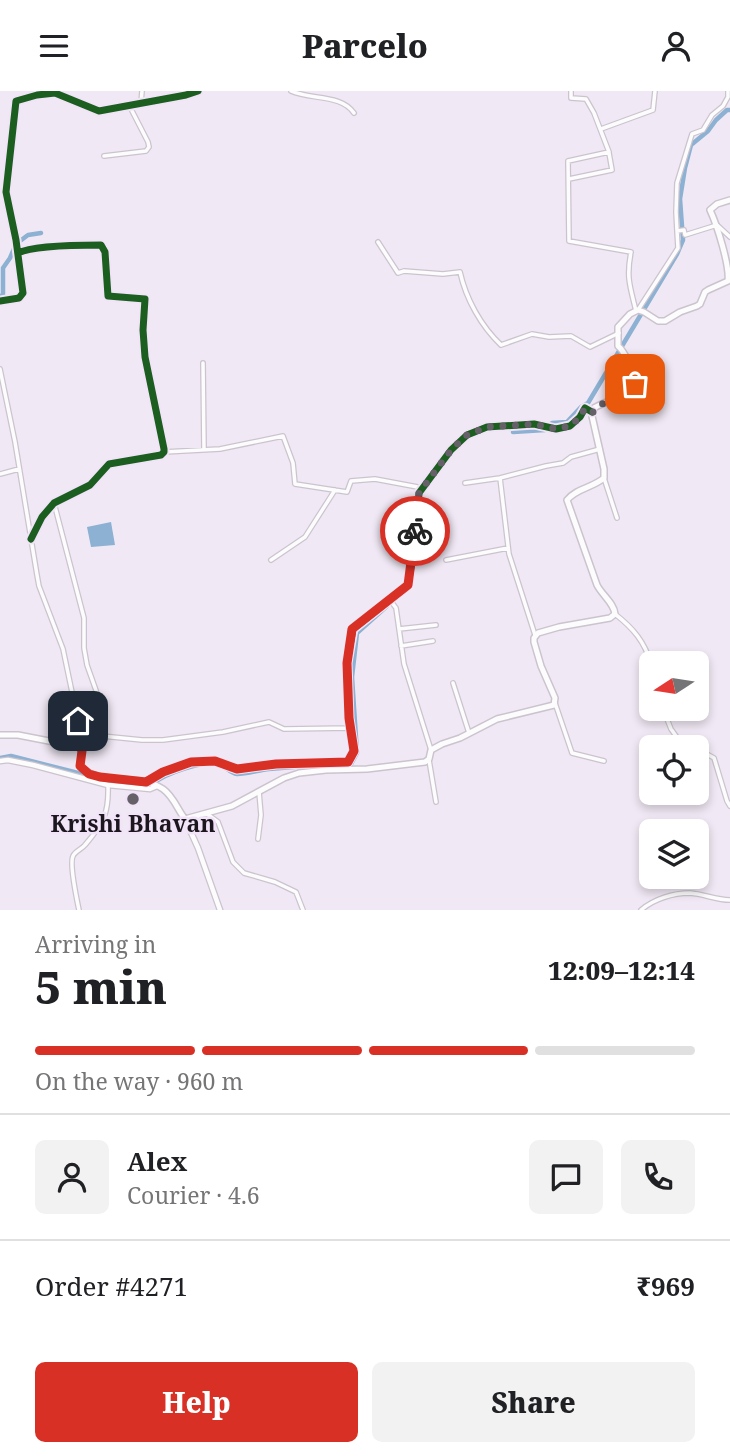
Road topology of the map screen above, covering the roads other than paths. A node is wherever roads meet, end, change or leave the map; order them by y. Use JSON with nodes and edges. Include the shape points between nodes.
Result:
{"nodes":[{"id":1,"x":142,"y":91,"type":"edge"},
{"id":2,"x":198,"y":91,"type":"edge"},
{"id":3,"x":291,"y":91,"type":"edge"},
{"id":4,"x":571,"y":91,"type":"edge"},
{"id":5,"x":655,"y":91,"type":"edge"},
{"id":6,"x":728,"y":91,"type":"edge"},
{"id":7,"x":55,"y":92,"type":"edge"},
{"id":8,"x":141,"y":103,"type":"junction"},
{"id":9,"x":129,"y":105,"type":"junction"},
{"id":10,"x":354,"y":113,"type":"dead end"},
{"id":11,"x":601,"y":129,"type":"junction"},
{"id":12,"x":609,"y":152,"type":"junction"},
{"id":13,"x":104,"y":156,"type":"dead end"},
{"id":14,"x":569,"y":179,"type":"junction"},
{"id":15,"x":730,"y":200,"type":"edge"},
{"id":16,"x":717,"y":225,"type":"junction"},
{"id":17,"x":680,"y":231,"type":"junction"},
{"id":18,"x":730,"y":237,"type":"edge"},
{"id":19,"x":378,"y":241,"type":"dead end"},
{"id":20,"x":18,"y":251,"type":"junction"},
{"id":21,"x":0,"y":301,"type":"edge"},
{"id":22,"x":640,"y":311,"type":"junction"},
{"id":23,"x":619,"y":333,"type":"junction"},
{"id":24,"x":203,"y":363,"type":"dead end"},
{"id":25,"x":0,"y":369,"type":"edge"},
{"id":26,"x":593,"y":412,"type":"junction"},
{"id":27,"x":600,"y":449,"type":"junction"},
{"id":28,"x":204,"y":450,"type":"junction"},
{"id":29,"x":164,"y":452,"type":"junction"},
{"id":30,"x":19,"y":469,"type":"junction"},
{"id":31,"x":0,"y":474,"type":"edge"},
{"id":32,"x":500,"y":478,"type":"junction"},
{"id":33,"x":604,"y":478,"type":"junction"},
{"id":34,"x":465,"y":483,"type":"dead end"},
{"id":35,"x":423,"y":488,"type":"junction"},
{"id":36,"x":335,"y":490,"type":"junction"},
{"id":37,"x":54,"y":503,"type":"junction"},
{"id":38,"x":617,"y":518,"type":"dead end"},
{"id":39,"x":31,"y":539,"type":"junction"},
{"id":40,"x":508,"y":548,"type":"junction"},
{"id":41,"x":271,"y":560,"type":"dead end"},
{"id":42,"x":446,"y":560,"type":"dead end"},
{"id":43,"x":390,"y":600,"type":"junction"},
{"id":44,"x":615,"y":614,"type":"junction"},
{"id":45,"x":436,"y":625,"type":"dead end"},
{"id":46,"x":399,"y":629,"type":"junction"},
{"id":47,"x":535,"y":635,"type":"junction"},
{"id":48,"x":432,"y":641,"type":"dead end"},
{"id":49,"x":401,"y":646,"type":"junction"},
{"id":50,"x":645,"y":651,"type":"edge"},
{"id":51,"x":453,"y":683,"type":"dead end"},
{"id":52,"x":555,"y":703,"type":"junction"},
{"id":53,"x":351,"y":728,"type":"junction"},
{"id":54,"x":468,"y":733,"type":"junction"},
{"id":55,"x":0,"y":734,"type":"edge"},
{"id":56,"x":80,"y":747,"type":"junction"},
{"id":57,"x":431,"y":750,"type":"junction"},
{"id":58,"x":709,"y":755,"type":"edge"},
{"id":59,"x":429,"y":759,"type":"junction"},
{"id":60,"x":0,"y":761,"type":"edge"},
{"id":61,"x":604,"y":761,"type":"dead end"},
{"id":62,"x":152,"y":784,"type":"junction"},
{"id":63,"x":108,"y":785,"type":"junction"},
{"id":64,"x":258,"y":791,"type":"junction"},
{"id":65,"x":436,"y":802,"type":"dead end"},
{"id":66,"x":730,"y":806,"type":"edge"},
{"id":67,"x":207,"y":814,"type":"junction"},
{"id":68,"x":185,"y":819,"type":"junction"},
{"id":69,"x":258,"y":839,"type":"dead end"},
{"id":70,"x":730,"y":901,"type":"edge"},
{"id":71,"x":79,"y":910,"type":"edge"},
{"id":72,"x":220,"y":910,"type":"edge"},
{"id":73,"x":303,"y":910,"type":"edge"},
{"id":74,"x":641,"y":910,"type":"edge"}],
"edges":[{"from":1,"to":8,"type":"street"},
{"from":2,"to":8,"type":"street"},
{"from":3,"to":10,"type":"street","via":[[337,101]]},
{"from":4,"to":11,"type":"street","via":[[571,98],[586,99]]},
{"from":5,"to":11,"type":"street","via":[[653,110]]},
{"from":6,"to":17,"type":"street","via":[[723,106],[703,130],[692,134],[677,183]]},
{"from":7,"to":9,"type":"street","via":[[99,111]]},
{"from":7,"to":20,"type":"street","via":[[16,101],[6,192]]},
{"from":8,"to":9,"type":"street"},
{"from":9,"to":13,"type":"street","via":[[149,147]]},
{"from":11,"to":12,"type":"street"},
{"from":12,"to":14,"type":"street","via":[[568,161]]},
{"from":12,"to":14,"type":"street","via":[[611,170]]},
{"from":14,"to":22,"type":"street","via":[[569,241],[631,252],[629,284]]},
{"from":15,"to":16,"type":"main road","via":[[710,210]]},
{"from":16,"to":17,"type":"street","via":[[685,235]]},
{"from":16,"to":18,"type":"street"},
{"from":16,"to":22,"type":"main road","via":[[728,281],[708,290],[697,306],[665,321]]},
{"from":17,"to":22,"type":"street","via":[[678,248]]},
{"from":19,"to":23,"type":"street","via":[[398,273],[460,272],[487,332],[501,345],[532,334],[571,335],[590,347]]},
{"from":20,"to":21,"type":"street","via":[[22,295]]},
{"from":20,"to":29,"type":"street","via":[[101,246],[108,296],[145,299],[145,357]]},
{"from":22,"to":23,"type":"main road","via":[[622,322]]},
{"from":23,"to":26,"type":"main road","via":[[618,346],[636,379],[629,392]]},
{"from":24,"to":28,"type":"street"},
{"from":25,"to":30,"type":"street"},
{"from":26,"to":27,"type":"main road"},
{"from":26,"to":35,"type":"street","via":[[585,408],[570,426],[556,429],[515,425],[487,427],[467,435]]},
{"from":27,"to":32,"type":"street"},
{"from":27,"to":33,"type":"main road"},
{"from":28,"to":29,"type":"street"},
{"from":28,"to":36,"type":"street","via":[[284,436],[295,484]]},
{"from":29,"to":37,"type":"street","via":[[109,464],[90,485]]},
{"from":30,"to":31,"type":"street"},
{"from":30,"to":39,"type":"street"},
{"from":32,"to":34,"type":"street"},
{"from":32,"to":40,"type":"street"},
{"from":33,"to":38,"type":"street"},
{"from":33,"to":44,"type":"main road","via":[[567,500],[597,585]]},
{"from":35,"to":36,"type":"street","via":[[375,479],[351,481],[347,492]]},
{"from":35,"to":43,"type":"street","via":[[408,585]]},
{"from":36,"to":41,"type":"street","via":[[305,537]]},
{"from":37,"to":39,"type":"street"},
{"from":37,"to":53,"type":"street","via":[[84,618],[87,665],[98,696],[102,736],[163,740],[269,722],[284,729]]},
{"from":39,"to":56,"type":"street","via":[[39,586],[63,649]]},
{"from":40,"to":42,"type":"street"},
{"from":40,"to":47,"type":"street"},
{"from":43,"to":46,"type":"street","via":[[396,607]]},
{"from":43,"to":53,"type":"street","via":[[352,629],[347,663]]},
{"from":44,"to":47,"type":"main road"},
{"from":44,"to":50,"type":"street","via":[[630,625]]},
{"from":45,"to":46,"type":"street"},
{"from":46,"to":49,"type":"street"},
{"from":47,"to":52,"type":"main road"},
{"from":48,"to":49,"type":"street"},
{"from":49,"to":57,"type":"street"},
{"from":51,"to":54,"type":"street"},
{"from":52,"to":54,"type":"main road","via":[[497,719]]},
{"from":52,"to":61,"type":"street","via":[[572,753]]},
{"from":53,"to":62,"type":"street","via":[[354,751],[348,762],[237,769],[215,761],[191,762],[163,772]]},
{"from":54,"to":57,"type":"main road"},
{"from":55,"to":56,"type":"main road"},
{"from":56,"to":62,"type":"main road","via":[[80,766],[89,774]]},
{"from":57,"to":59,"type":"main road"},
{"from":58,"to":66,"type":"street","via":[[714,758]]},
{"from":59,"to":64,"type":"main road","via":[[299,773]]},
{"from":59,"to":65,"type":"street"},
{"from":60,"to":63,"type":"street"},
{"from":62,"to":63,"type":"street","via":[[150,789]]},
{"from":62,"to":68,"type":"main road","via":[[170,795]]},
{"from":63,"to":71,"type":"street","via":[[108,806],[99,827],[72,857]]},
{"from":64,"to":67,"type":"main road"},
{"from":64,"to":69,"type":"street"},
{"from":67,"to":68,"type":"main road"},
{"from":67,"to":73,"type":"street","via":[[218,822],[233,862],[244,873],[296,892]]},
{"from":68,"to":72,"type":"street"},
{"from":70,"to":74,"type":"street","via":[[690,893],[667,896]]}]}
